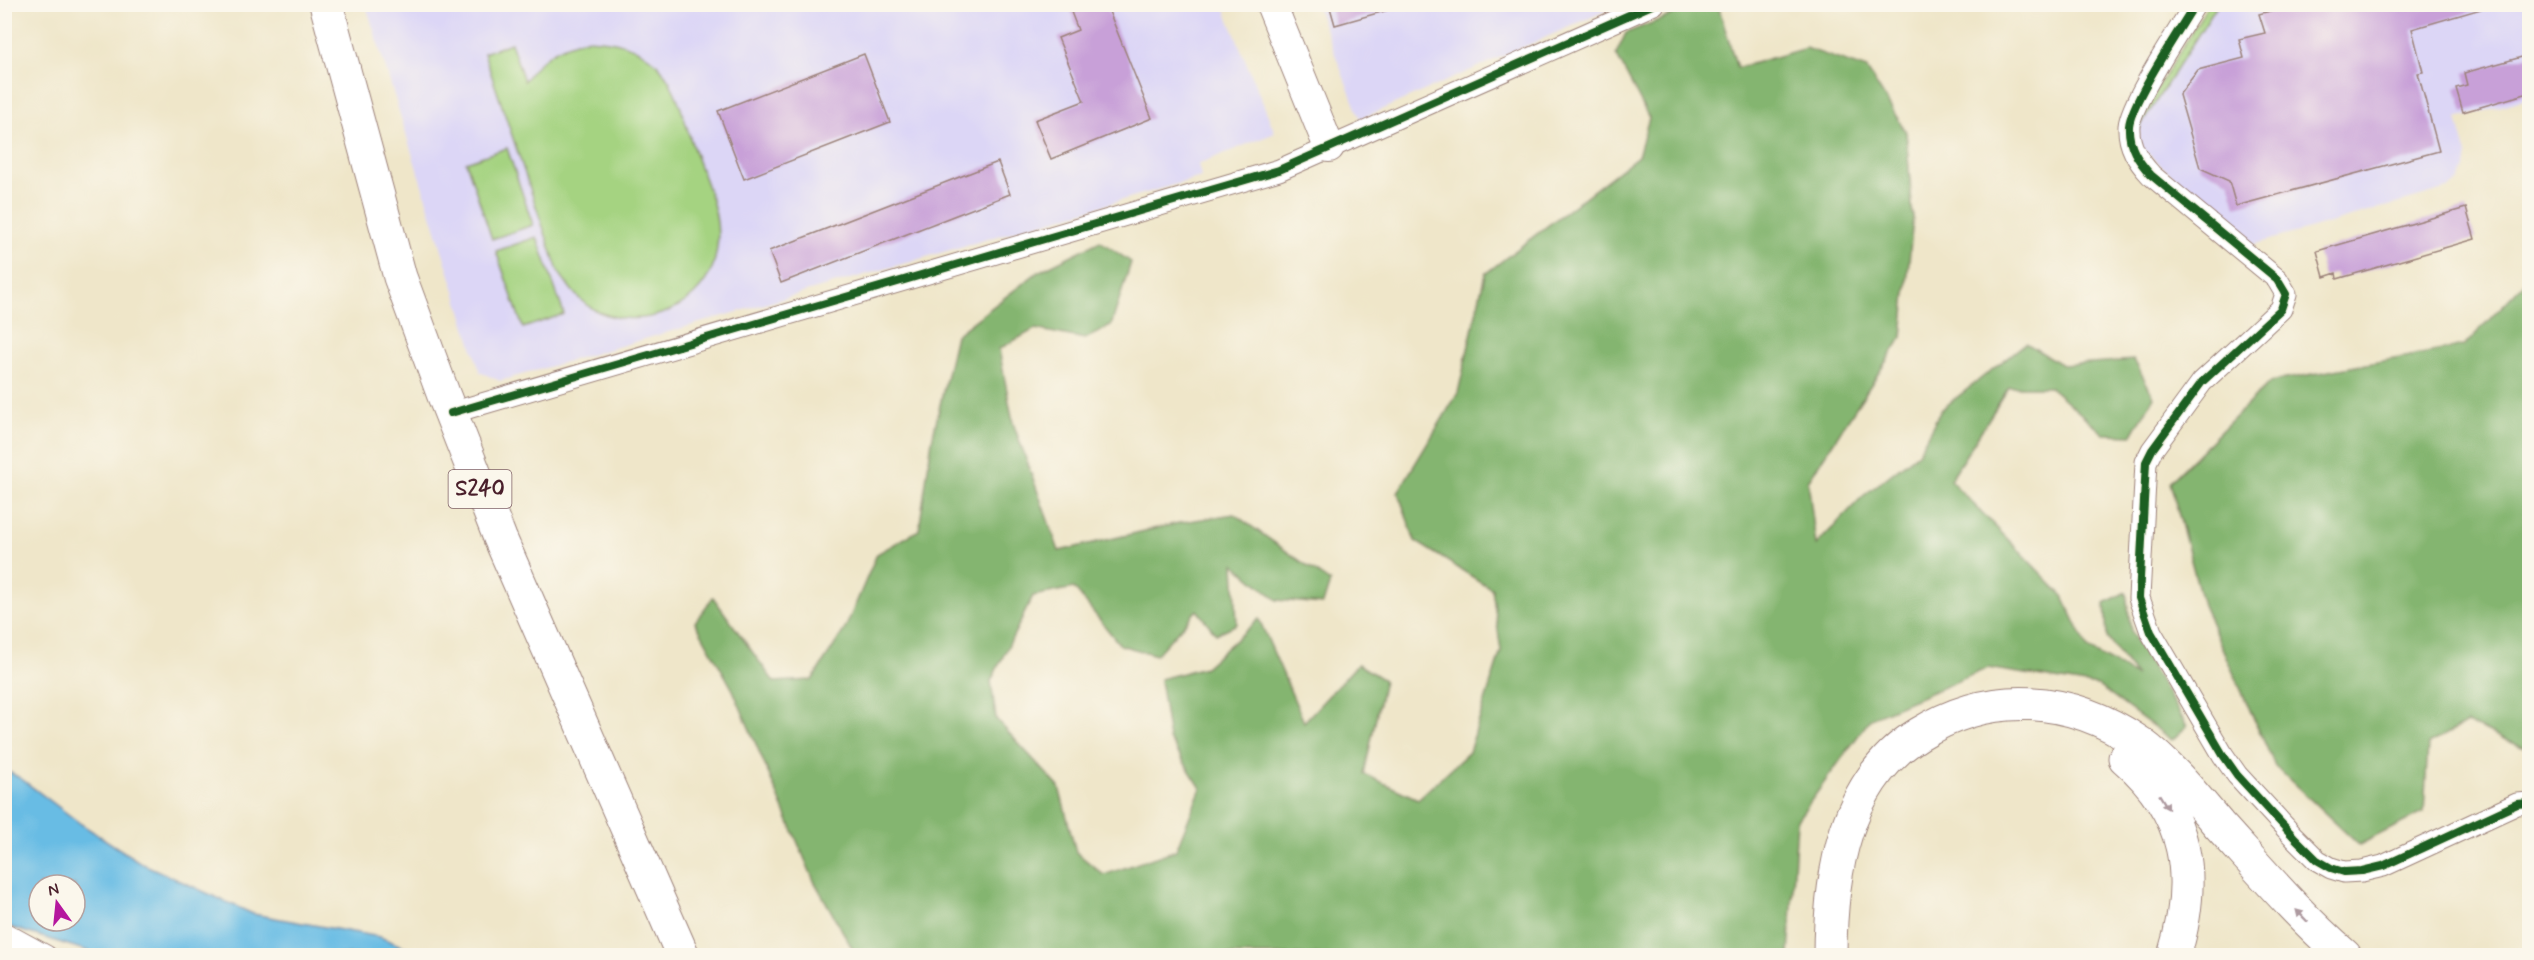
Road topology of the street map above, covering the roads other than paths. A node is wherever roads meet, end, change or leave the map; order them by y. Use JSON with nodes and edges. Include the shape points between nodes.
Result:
{"nodes":[{"id":1,"x":326,"y":4,"type":"edge"},
{"id":2,"x":1271,"y":4,"type":"edge"},
{"id":3,"x":1654,"y":4,"type":"edge"},
{"id":4,"x":2195,"y":4,"type":"edge"},
{"id":5,"x":1329,"y":147,"type":"junction"},
{"id":6,"x":451,"y":413,"type":"junction"},
{"id":7,"x":2529,"y":803,"type":"edge"},
{"id":8,"x":4,"y":933,"type":"edge"},
{"id":9,"x":46,"y":956,"type":"edge"},
{"id":10,"x":683,"y":956,"type":"edge"},
{"id":11,"x":1830,"y":956,"type":"edge"},
{"id":12,"x":1850,"y":956,"type":"edge"},
{"id":13,"x":2174,"y":956,"type":"edge"},
{"id":14,"x":2345,"y":956,"type":"edge"}],
"edges":[{"from":1,"to":6,"type":"main road","number":"S240","via":[[400,277]]},
{"from":2,"to":5,"type":"street"},
{"from":3,"to":5,"type":"street"},
{"from":4,"to":7,"type":"street","via":[[2131,113],[2132,147],[2151,175],[2277,279],[2286,294],[2281,309],[2202,382],[2146,462],[2139,598],[2151,632],[2237,775],[2317,860],[2331,868],[2344,872],[2384,866],[2517,804]]},
{"from":5,"to":6,"type":"street","via":[[1278,170]]},
{"from":6,"to":10,"type":"main road","number":"S240","via":[[500,538]]},
{"from":8,"to":9,"type":"street"},
{"from":14,"to":11,"type":"main road","one_way":true,"via":[[2314,928],[2192,793],[2142,744],[2079,711],[2016,702],[1980,708],[1939,722],[1905,742],[1864,790],[1844,838],[1837,868]]},
{"from":12,"to":13,"type":"main road","one_way":true,"via":[[1854,886],[1864,842],[1878,809],[1900,776],[1949,738],[2001,723],[2031,722],[2062,725],[2113,747],[2148,777],[2173,818],[2183,848],[2187,903]]}]}
